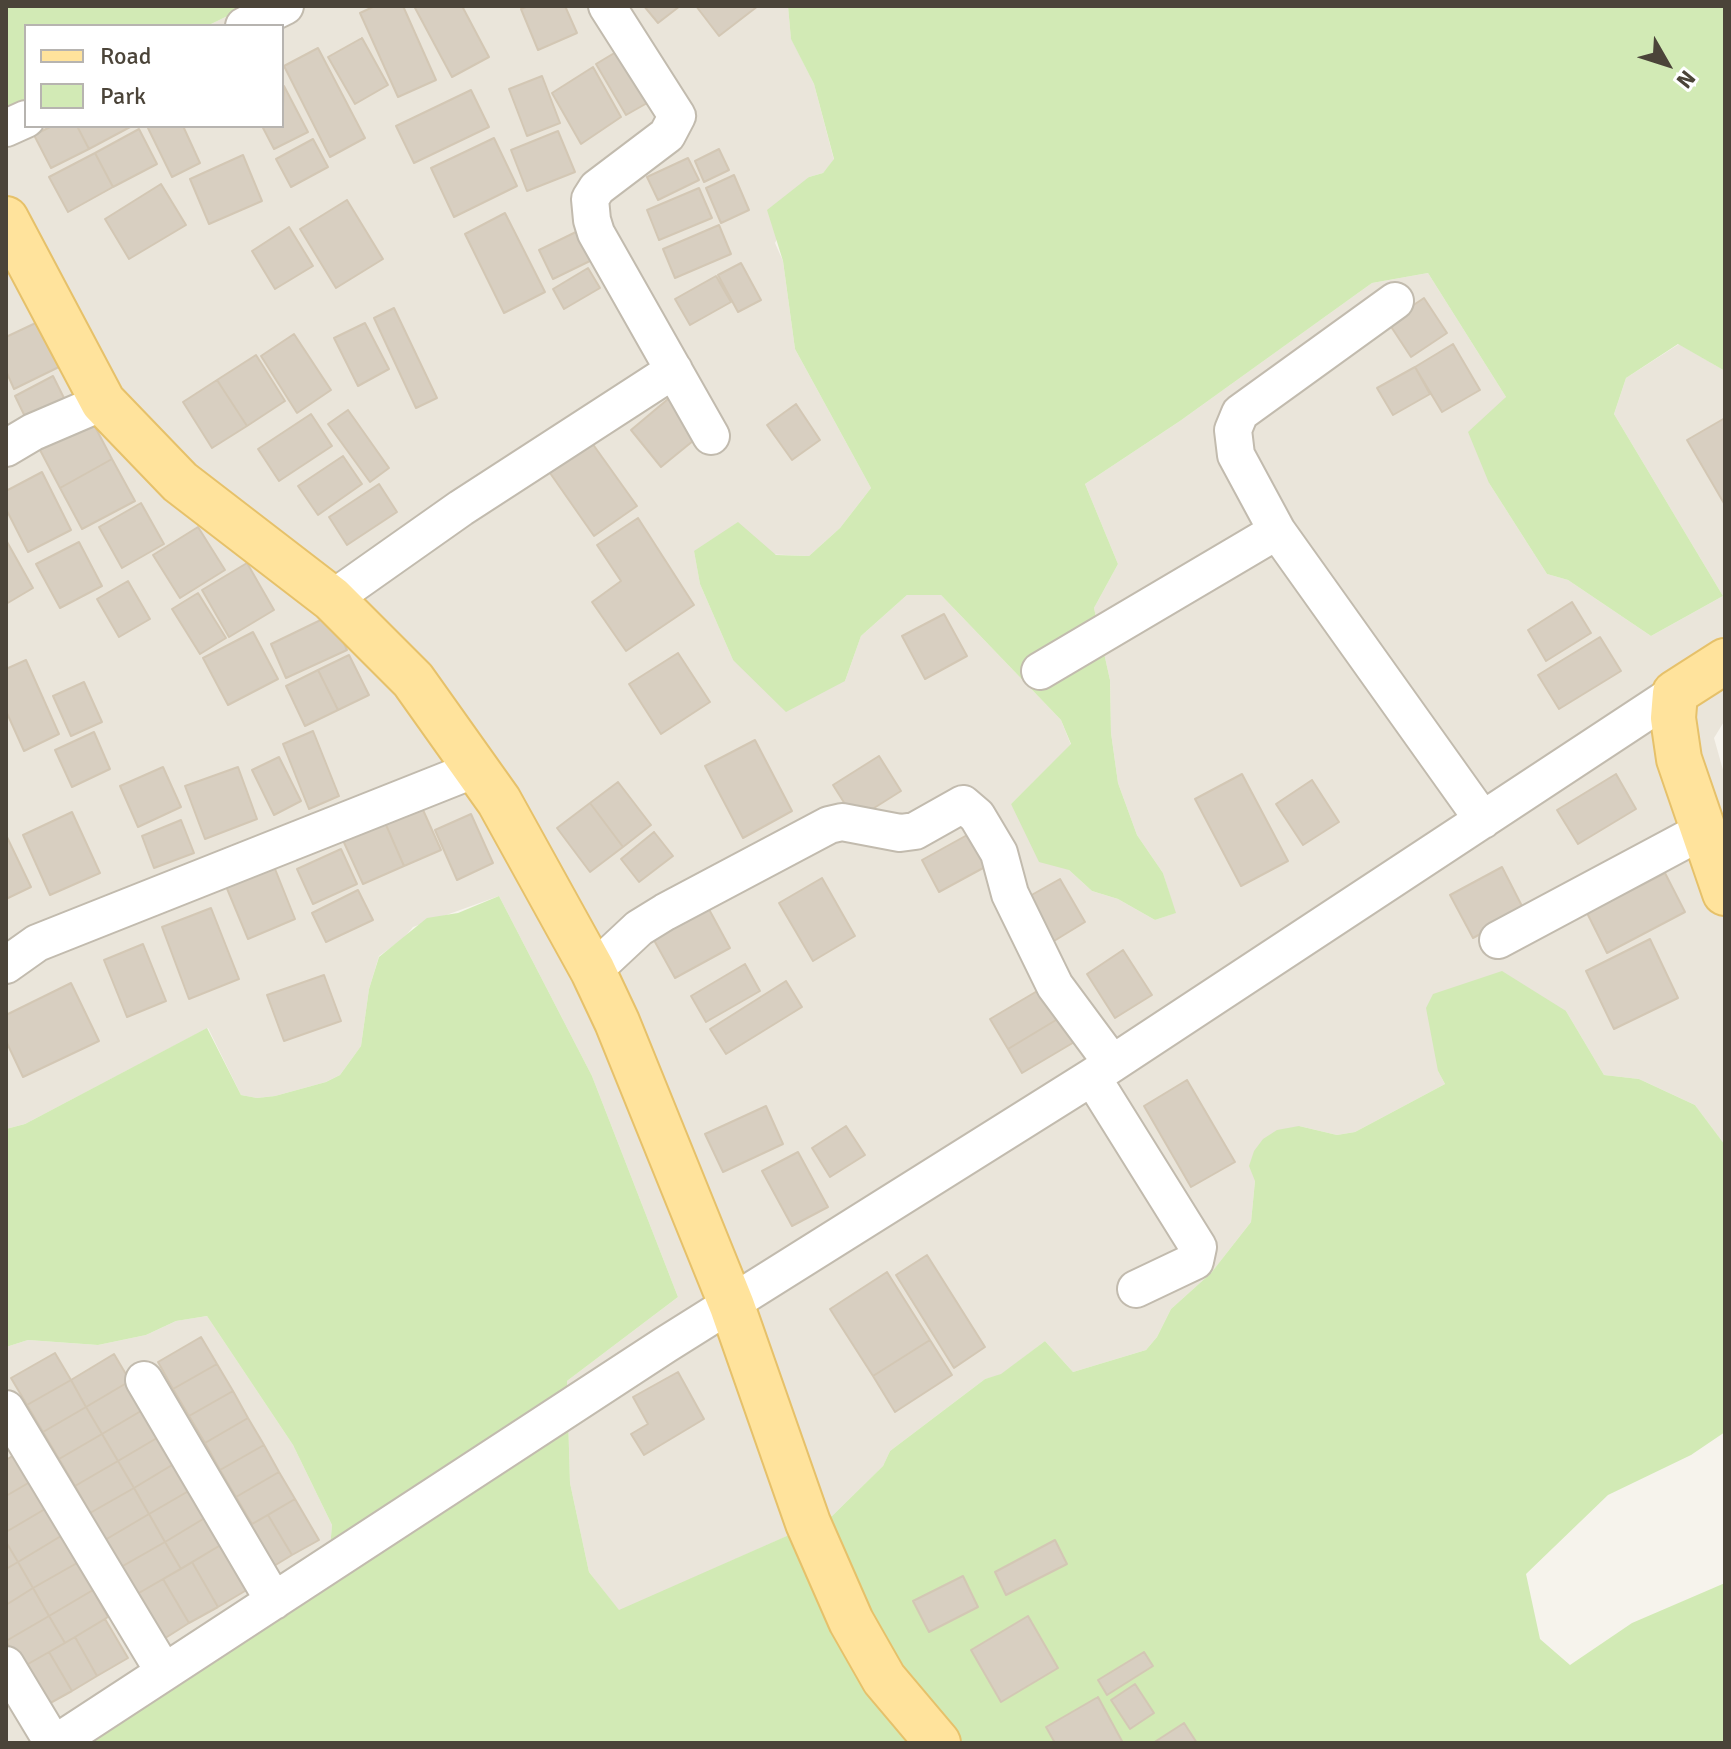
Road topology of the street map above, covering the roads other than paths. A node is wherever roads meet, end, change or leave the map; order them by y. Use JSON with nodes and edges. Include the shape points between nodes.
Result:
{"nodes":[{"id":1,"x":285,"y":6,"type":"edge"},
{"id":2,"x":607,"y":6,"type":"edge"},
{"id":3,"x":248,"y":24,"type":"edge"},
{"id":4,"x":6,"y":219,"type":"edge"},
{"id":5,"x":1395,"y":301,"type":"dead end"},
{"id":6,"x":674,"y":370,"type":"junction"},
{"id":7,"x":103,"y":402,"type":"junction"},
{"id":8,"x":711,"y":436,"type":"dead end"},
{"id":9,"x":6,"y":448,"type":"edge"},
{"id":10,"x":1277,"y":531,"type":"junction"},
{"id":11,"x":332,"y":599,"type":"junction"},
{"id":12,"x":1725,"y":661,"type":"edge"},
{"id":13,"x":1040,"y":671,"type":"dead end"},
{"id":14,"x":1675,"y":693,"type":"junction"},
{"id":15,"x":478,"y":768,"type":"junction"},
{"id":16,"x":1483,"y":820,"type":"junction"},
{"id":17,"x":1702,"y":831,"type":"junction"},
{"id":18,"x":1725,"y":893,"type":"edge"},
{"id":19,"x":1498,"y":940,"type":"dead end"},
{"id":20,"x":6,"y":965,"type":"edge"},
{"id":21,"x":593,"y":971,"type":"junction"},
{"id":22,"x":1102,"y":1070,"type":"junction"},
{"id":23,"x":1136,"y":1289,"type":"dead end"},
{"id":24,"x":732,"y":1306,"type":"junction"},
{"id":25,"x":144,"y":1380,"type":"dead end"},
{"id":26,"x":6,"y":1409,"type":"edge"},
{"id":27,"x":274,"y":1601,"type":"junction"},
{"id":28,"x":6,"y":1665,"type":"edge"},
{"id":29,"x":164,"y":1672,"type":"junction"},
{"id":30,"x":55,"y":1743,"type":"edge"},
{"id":31,"x":938,"y":1743,"type":"edge"}],
"edges":[{"from":1,"to":3,"type":"street"},
{"from":2,"to":6,"type":"street","via":[[677,116],[667,135],[597,188],[589,208],[596,233]]},
{"from":4,"to":7,"type":"main road"},
{"from":5,"to":10,"type":"street","via":[[1240,413],[1233,430],[1236,455]]},
{"from":6,"to":8,"type":"street"},
{"from":6,"to":11,"type":"street"},
{"from":7,"to":9,"type":"street"},
{"from":7,"to":11,"type":"main road","via":[[180,482]]},
{"from":10,"to":13,"type":"street"},
{"from":10,"to":16,"type":"street"},
{"from":11,"to":15,"type":"main road","via":[[413,680]]},
{"from":12,"to":14,"type":"main road"},
{"from":14,"to":16,"type":"street"},
{"from":14,"to":17,"type":"main road","via":[[1679,759]]},
{"from":15,"to":20,"type":"street","via":[[37,943]]},
{"from":15,"to":21,"type":"main road"},
{"from":16,"to":22,"type":"street"},
{"from":17,"to":18,"type":"main road"},
{"from":17,"to":19,"type":"street"},
{"from":21,"to":22,"type":"street","via":[[639,928],[829,825],[915,831],[963,804],[977,816],[999,853],[1010,894]]},
{"from":21,"to":24,"type":"main road"},
{"from":22,"to":23,"type":"street","via":[[1198,1247],[1195,1261]]},
{"from":22,"to":24,"type":"street"},
{"from":24,"to":27,"type":"street"},
{"from":24,"to":31,"type":"main road","via":[[808,1523],[851,1621],[884,1679]]},
{"from":25,"to":27,"type":"street"},
{"from":26,"to":29,"type":"street"},
{"from":27,"to":29,"type":"street"},
{"from":28,"to":30,"type":"street"},
{"from":29,"to":30,"type":"street"}]}
